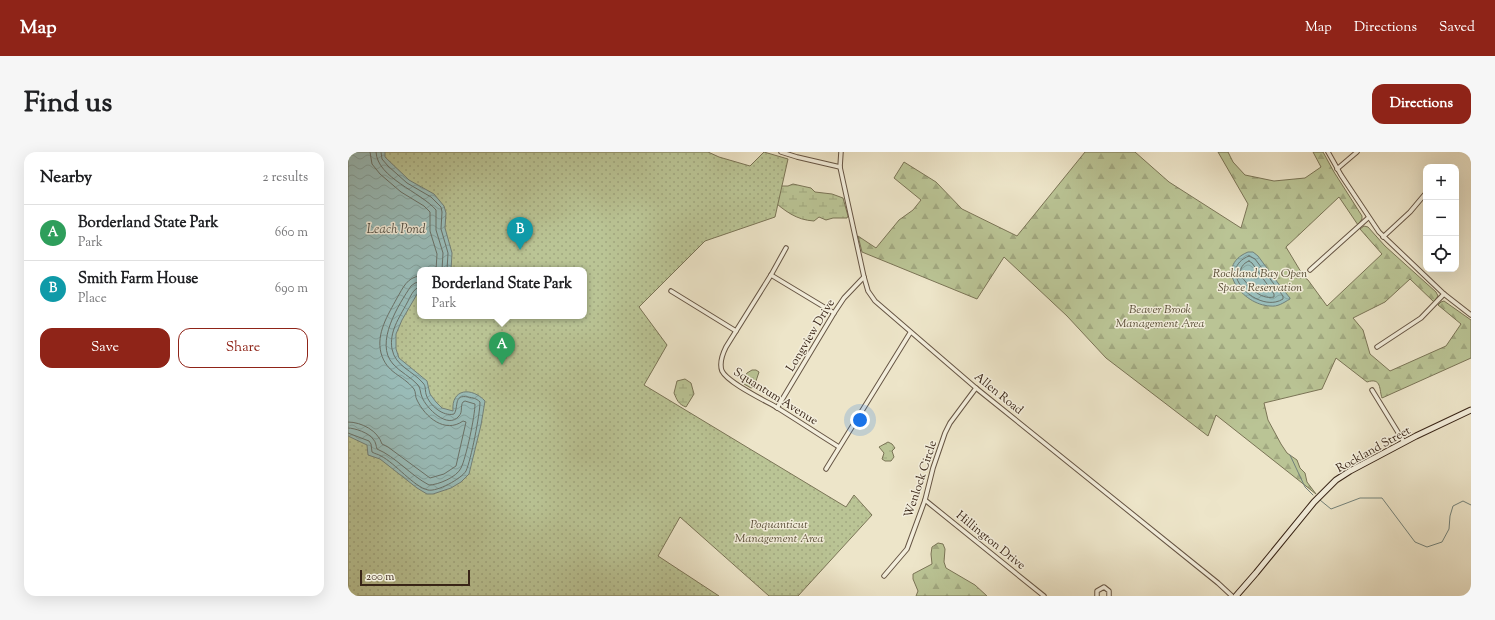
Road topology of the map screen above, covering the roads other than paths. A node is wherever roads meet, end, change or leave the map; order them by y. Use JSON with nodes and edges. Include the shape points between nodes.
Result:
{"nodes":[{"id":1,"x":781,"y":152,"type":"edge"},
{"id":2,"x":841,"y":152,"type":"edge"},
{"id":3,"x":1328,"y":152,"type":"edge"},
{"id":4,"x":1357,"y":152,"type":"edge"},
{"id":5,"x":840,"y":167,"type":"junction"},
{"id":6,"x":1337,"y":169,"type":"junction"},
{"id":7,"x":1423,"y":197,"type":"edge"},
{"id":8,"x":1368,"y":218,"type":"junction"},
{"id":9,"x":1383,"y":237,"type":"junction"},
{"id":10,"x":786,"y":248,"type":"dead end"},
{"id":11,"x":1310,"y":270,"type":"dead end"},
{"id":12,"x":771,"y":275,"type":"junction"},
{"id":13,"x":864,"y":277,"type":"junction"},
{"id":14,"x":671,"y":291,"type":"dead end"},
{"id":15,"x":1444,"y":294,"type":"junction"},
{"id":16,"x":834,"y":313,"type":"junction"},
{"id":17,"x":1471,"y":315,"type":"edge"},
{"id":18,"x":736,"y":331,"type":"junction"},
{"id":19,"x":910,"y":332,"type":"junction"},
{"id":20,"x":1377,"y":347,"type":"dead end"},
{"id":21,"x":976,"y":388,"type":"junction"},
{"id":22,"x":1372,"y":390,"type":"dead end"},
{"id":23,"x":776,"y":408,"type":"junction"},
{"id":24,"x":1471,"y":410,"type":"edge"},
{"id":25,"x":1404,"y":442,"type":"junction"},
{"id":26,"x":839,"y":448,"type":"junction"},
{"id":27,"x":826,"y":469,"type":"dead end"},
{"id":28,"x":925,"y":500,"type":"junction"},
{"id":29,"x":884,"y":576,"type":"dead end"},
{"id":30,"x":1044,"y":596,"type":"edge"},
{"id":31,"x":1097,"y":596,"type":"edge"},
{"id":32,"x":1110,"y":596,"type":"edge"},
{"id":33,"x":1232,"y":596,"type":"edge"},
{"id":34,"x":1236,"y":596,"type":"edge"}],
"edges":[{"from":1,"to":5,"type":"street"},
{"from":2,"to":5,"type":"street","name":"Allen Road"},
{"from":3,"to":6,"type":"street"},
{"from":4,"to":6,"type":"street"},
{"from":5,"to":13,"type":"street","name":"Allen Road"},
{"from":6,"to":8,"type":"street"},
{"from":7,"to":9,"type":"street"},
{"from":8,"to":9,"type":"street"},
{"from":8,"to":11,"type":"street"},
{"from":9,"to":15,"type":"street"},
{"from":10,"to":12,"type":"street","name":"Squantum Avenue"},
{"from":12,"to":16,"type":"street"},
{"from":12,"to":18,"type":"street","name":"Squantum Avenue"},
{"from":13,"to":16,"type":"street","name":"Longview Drive"},
{"from":13,"to":19,"type":"street","name":"Allen Road","via":[[872,298]]},
{"from":14,"to":18,"type":"street"},
{"from":15,"to":17,"type":"street"},
{"from":15,"to":20,"type":"street","via":[[1421,318]]},
{"from":16,"to":23,"type":"street","name":"Longview Drive"},
{"from":18,"to":23,"type":"street","name":"Squantum Avenue","via":[[721,356],[722,372],[737,385]]},
{"from":19,"to":21,"type":"street","name":"Allen Road"},
{"from":19,"to":26,"type":"street"},
{"from":21,"to":28,"type":"street","name":"Wenlock Circle","via":[[945,433]]},
{"from":21,"to":33,"type":"street","name":"Allen Road"},
{"from":22,"to":25,"type":"street"},
{"from":23,"to":26,"type":"street","name":"Squantum Avenue"},
{"from":24,"to":25,"type":"street","name":"Rockland Street"},
{"from":25,"to":34,"type":"street","name":"Rockland Street","via":[[1331,484]]},
{"from":26,"to":27,"type":"street"},
{"from":28,"to":29,"type":"street","name":"Wenlock Circle","via":[[907,549]]},
{"from":28,"to":30,"type":"street","name":"Hillington Drive"},
{"from":31,"to":32,"type":"street","via":[[1097,591],[1104,587]]}]}
